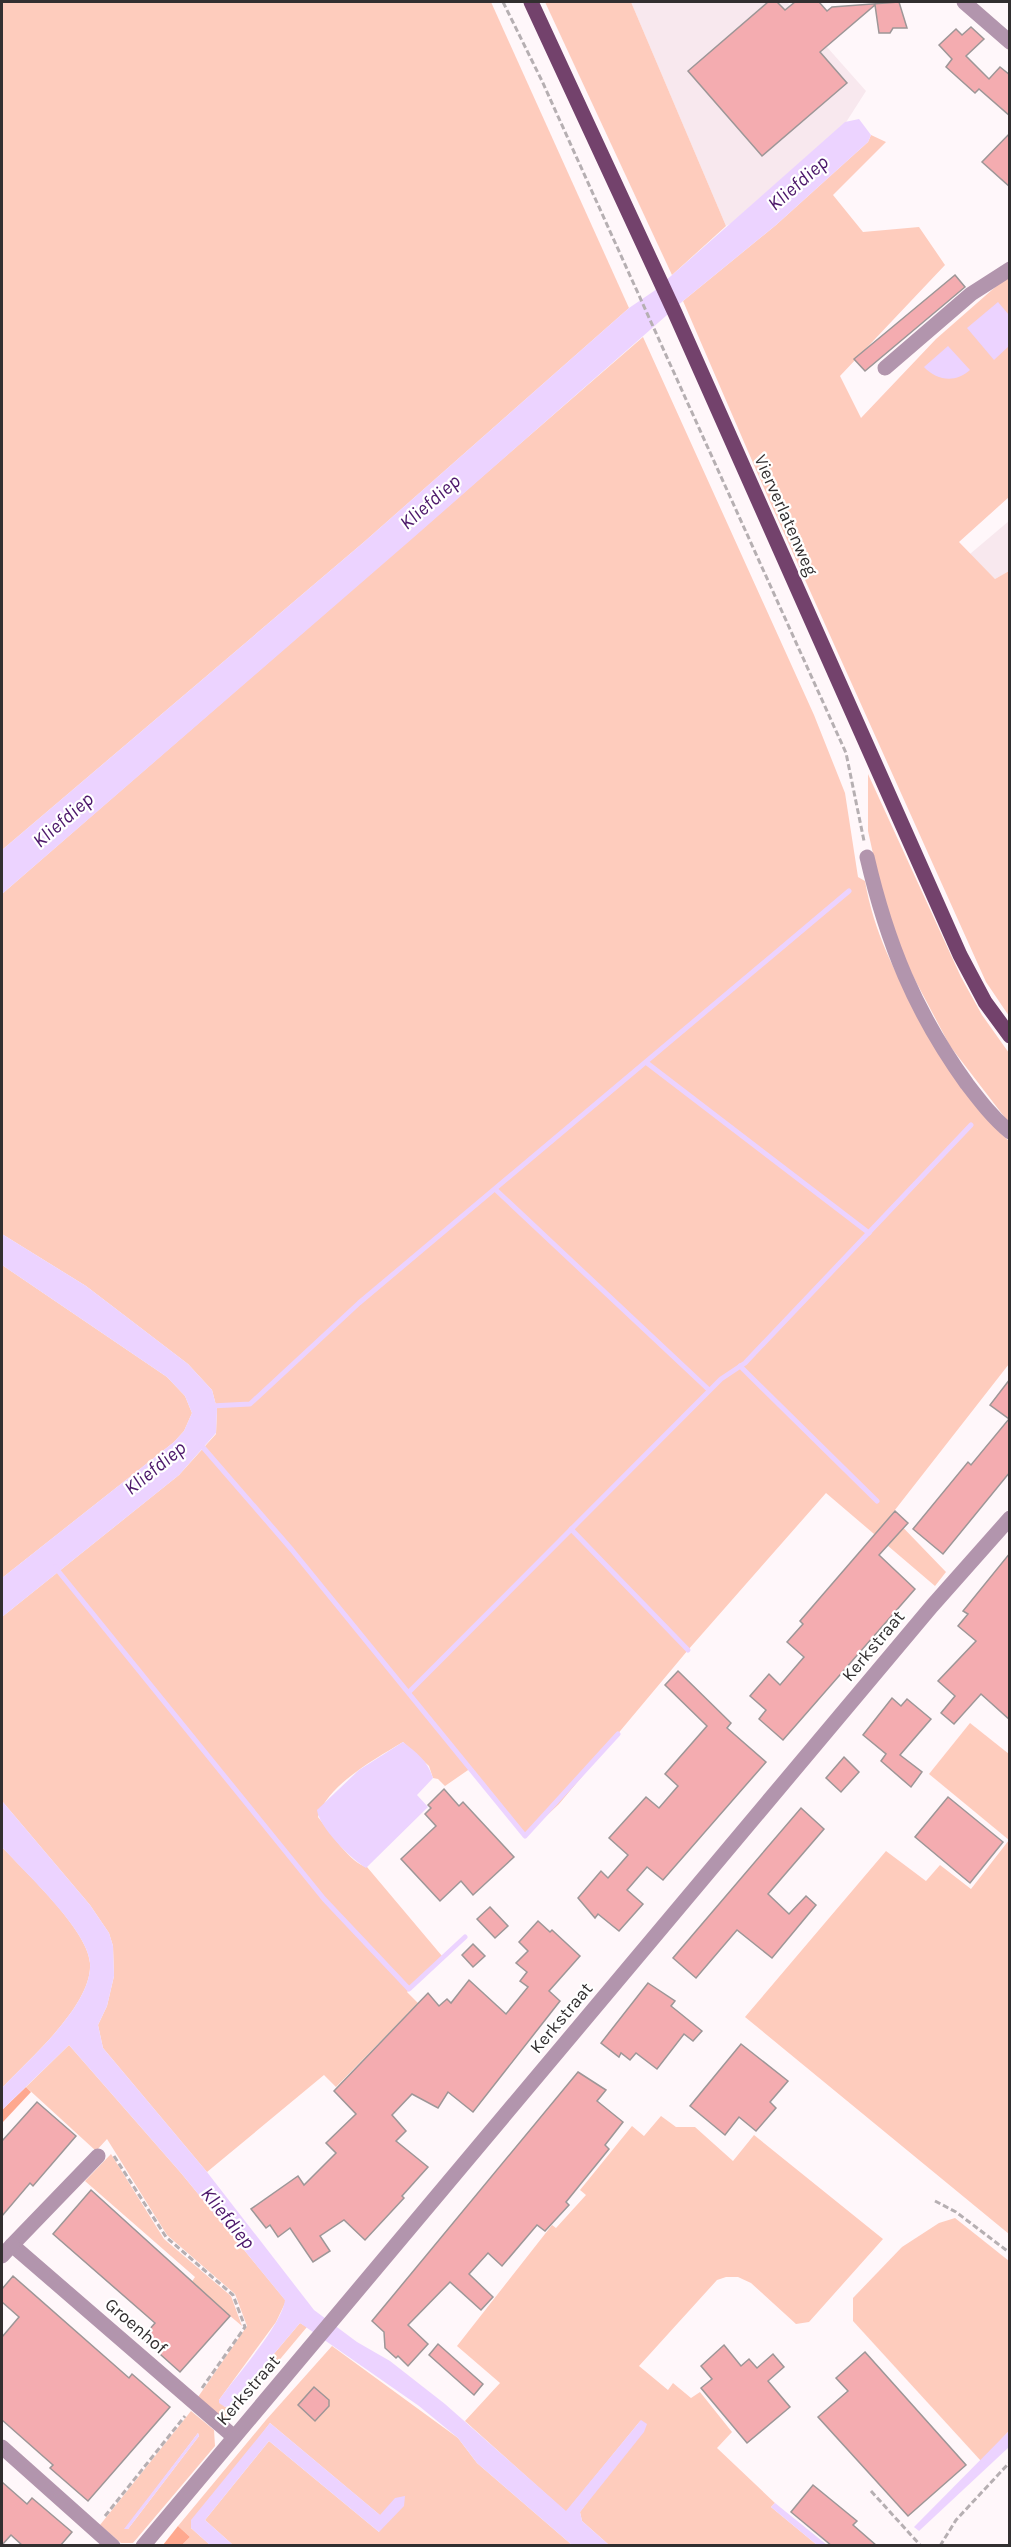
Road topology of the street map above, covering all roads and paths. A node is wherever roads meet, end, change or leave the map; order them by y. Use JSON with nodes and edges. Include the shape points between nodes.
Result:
{"nodes":[{"id":1,"x":503,"y":2,"type":"edge"},
{"id":2,"x":964,"y":2,"type":"edge"},
{"id":3,"x":531,"y":3,"type":"edge"},
{"id":4,"x":1010,"y":42,"type":"edge"},
{"id":5,"x":1010,"y":269,"type":"edge"},
{"id":6,"x":885,"y":368,"type":"dead end"},
{"id":7,"x":867,"y":857,"type":"joint"},
{"id":8,"x":1010,"y":1036,"type":"edge"},
{"id":9,"x":1010,"y":1132,"type":"edge"},
{"id":10,"x":1010,"y":1518,"type":"edge"},
{"id":11,"x":98,"y":2156,"type":"joint"},
{"id":12,"x":934,"y":2201,"type":"dead end"},
{"id":13,"x":7,"y":2251,"type":"edge"},
{"id":14,"x":1010,"y":2253,"type":"edge"},
{"id":15,"x":196,"y":2403,"type":"junction"},
{"id":16,"x":233,"y":2436,"type":"junction"},
{"id":17,"x":2,"y":2447,"type":"edge"},
{"id":18,"x":1010,"y":2462,"type":"edge"},
{"id":19,"x":872,"y":2491,"type":"dead end"},
{"id":20,"x":94,"y":2529,"type":"junction"},
{"id":21,"x":113,"y":2546,"type":"edge"},
{"id":22,"x":143,"y":2546,"type":"edge"},
{"id":23,"x":921,"y":2546,"type":"edge"},
{"id":24,"x":940,"y":2546,"type":"edge"}],
"edges":[{"from":1,"to":7,"type":"path","via":[[846,753]]},
{"from":2,"to":4,"type":"street"},
{"from":3,"to":8,"type":"main road","name":"Vierverlatenweg","via":[[660,279],[960,956],[985,1002]]},
{"from":5,"to":6,"type":"street","via":[[971,294]]},
{"from":7,"to":9,"type":"street","via":[[881,916],[921,1011],[957,1070],[987,1110]]},
{"from":10,"to":16,"type":"street","name":"Kerkstraat"},
{"from":11,"to":13,"type":"street","name":"Groenhof"},
{"from":11,"to":15,"type":"path","via":[[109,2146],[166,2237],[233,2295],[244,2327],[196,2397]]},
{"from":12,"to":14,"type":"path","via":[[956,2212]]},
{"from":13,"to":15,"type":"street","name":"Groenhof"},
{"from":15,"to":16,"type":"street","name":"Groenhof"},
{"from":15,"to":20,"type":"path"},
{"from":16,"to":22,"type":"street","name":"Kerkstraat"},
{"from":17,"to":20,"type":"street"},
{"from":18,"to":24,"type":"path","via":[[956,2520]]},
{"from":19,"to":23,"type":"path"},
{"from":20,"to":21,"type":"street"}]}
